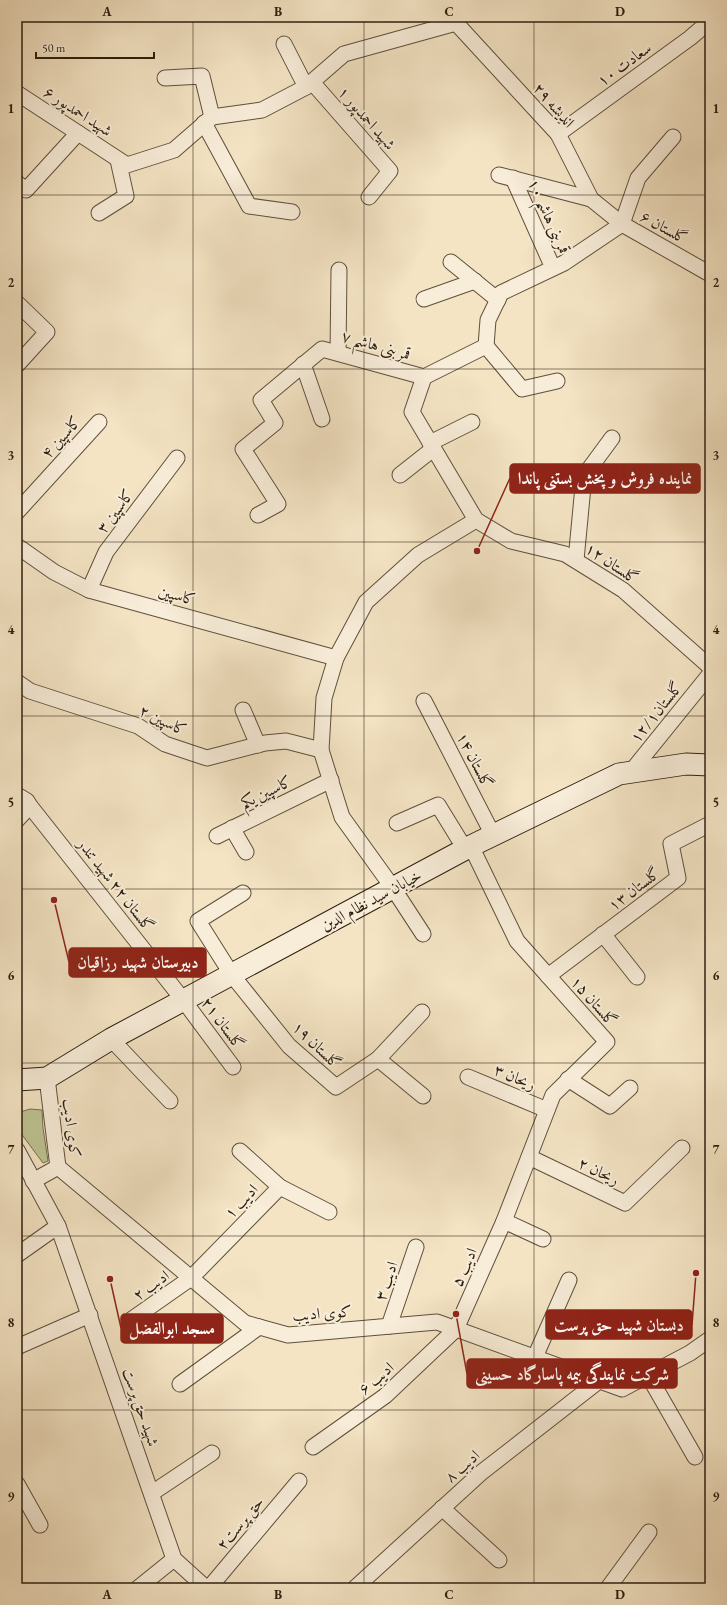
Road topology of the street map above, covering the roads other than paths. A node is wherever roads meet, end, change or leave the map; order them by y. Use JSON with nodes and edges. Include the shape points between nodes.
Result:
{"nodes":[{"id":1,"x":450,"y":20,"type":"edge"},
{"id":2,"x":710,"y":21,"type":"edge"},
{"id":3,"x":284,"y":44,"type":"dead end"},
{"id":4,"x":164,"y":78,"type":"dead end"},
{"id":5,"x":309,"y":84,"type":"junction"},
{"id":6,"x":17,"y":93,"type":"edge"},
{"id":7,"x":208,"y":120,"type":"junction"},
{"id":8,"x":78,"y":133,"type":"junction"},
{"id":9,"x":558,"y":134,"type":"junction"},
{"id":10,"x":673,"y":138,"type":"dead end"},
{"id":11,"x":118,"y":160,"type":"junction"},
{"id":12,"x":17,"y":183,"type":"edge"},
{"id":13,"x":369,"y":197,"type":"dead end"},
{"id":14,"x":591,"y":199,"type":"junction"},
{"id":15,"x":292,"y":212,"type":"dead end"},
{"id":16,"x":99,"y":213,"type":"dead end"},
{"id":17,"x":622,"y":224,"type":"junction"},
{"id":18,"x":451,"y":262,"type":"dead end"},
{"id":19,"x":553,"y":268,"type":"junction"},
{"id":20,"x":339,"y":270,"type":"dead end"},
{"id":21,"x":710,"y":274,"type":"edge"},
{"id":22,"x":475,"y":281,"type":"junction"},
{"id":23,"x":424,"y":299,"type":"dead end"},
{"id":24,"x":498,"y":300,"type":"junction"},
{"id":25,"x":17,"y":303,"type":"edge"},
{"id":26,"x":486,"y":346,"type":"junction"},
{"id":27,"x":338,"y":353,"type":"junction"},
{"id":28,"x":303,"y":364,"type":"junction"},
{"id":29,"x":17,"y":365,"type":"edge"},
{"id":30,"x":424,"y":377,"type":"junction"},
{"id":31,"x":557,"y":382,"type":"dead end"},
{"id":32,"x":322,"y":419,"type":"dead end"},
{"id":33,"x":99,"y":422,"type":"dead end"},
{"id":34,"x":472,"y":422,"type":"dead end"},
{"id":35,"x":612,"y":438,"type":"dead end"},
{"id":36,"x":432,"y":446,"type":"junction"},
{"id":37,"x":177,"y":458,"type":"dead end"},
{"id":38,"x":400,"y":474,"type":"dead end"},
{"id":39,"x":17,"y":512,"type":"edge"},
{"id":40,"x":258,"y":514,"type":"dead end"},
{"id":41,"x":476,"y":520,"type":"junction"},
{"id":42,"x":17,"y":546,"type":"edge"},
{"id":43,"x":576,"y":560,"type":"junction"},
{"id":44,"x":89,"y":590,"type":"junction"},
{"id":45,"x":336,"y":658,"type":"junction"},
{"id":46,"x":710,"y":667,"type":"edge"},
{"id":47,"x":710,"y":674,"type":"edge"},
{"id":48,"x":17,"y":682,"type":"edge"},
{"id":49,"x":424,"y":701,"type":"dead end"},
{"id":50,"x":243,"y":710,"type":"dead end"},
{"id":51,"x":258,"y":745,"type":"junction"},
{"id":52,"x":321,"y":750,"type":"junction"},
{"id":53,"x":710,"y":765,"type":"edge"},
{"id":54,"x":630,"y":772,"type":"junction"},
{"id":55,"x":330,"y":780,"type":"junction"},
{"id":56,"x":17,"y":795,"type":"edge"},
{"id":57,"x":30,"y":806,"type":"junction"},
{"id":58,"x":17,"y":820,"type":"edge"},
{"id":59,"x":397,"y":823,"type":"dead end"},
{"id":60,"x":710,"y":824,"type":"edge"},
{"id":61,"x":232,"y":828,"type":"junction"},
{"id":62,"x":494,"y":835,"type":"junction"},
{"id":63,"x":217,"y":836,"type":"dead end"},
{"id":64,"x":468,"y":848,"type":"junction"},
{"id":65,"x":246,"y":852,"type":"dead end"},
{"id":66,"x":393,"y":888,"type":"junction"},
{"id":67,"x":242,"y":893,"type":"dead end"},
{"id":68,"x":423,"y":934,"type":"dead end"},
{"id":69,"x":603,"y":934,"type":"junction"},
{"id":70,"x":232,"y":975,"type":"junction"},
{"id":71,"x":548,"y":976,"type":"junction"},
{"id":72,"x":637,"y":977,"type":"dead end"},
{"id":73,"x":184,"y":1000,"type":"junction"},
{"id":74,"x":422,"y":1012,"type":"dead end"},
{"id":75,"x":111,"y":1039,"type":"junction"},
{"id":76,"x":378,"y":1059,"type":"junction"},
{"id":77,"x":233,"y":1067,"type":"dead end"},
{"id":78,"x":468,"y":1077,"type":"dead end"},
{"id":79,"x":47,"y":1078,"type":"junction"},
{"id":80,"x":17,"y":1080,"type":"edge"},
{"id":81,"x":568,"y":1080,"type":"junction"},
{"id":82,"x":630,"y":1088,"type":"dead end"},
{"id":83,"x":423,"y":1096,"type":"dead end"},
{"id":84,"x":170,"y":1101,"type":"dead end"},
{"id":85,"x":548,"y":1110,"type":"junction"},
{"id":86,"x":682,"y":1148,"type":"dead end"},
{"id":87,"x":17,"y":1150,"type":"edge"},
{"id":88,"x":240,"y":1151,"type":"dead end"},
{"id":89,"x":529,"y":1156,"type":"junction"},
{"id":90,"x":58,"y":1167,"type":"junction"},
{"id":91,"x":34,"y":1181,"type":"junction"},
{"id":92,"x":280,"y":1187,"type":"junction"},
{"id":93,"x":329,"y":1212,"type":"dead end"},
{"id":94,"x":504,"y":1221,"type":"junction"},
{"id":95,"x":58,"y":1226,"type":"junction"},
{"id":96,"x":543,"y":1239,"type":"dead end"},
{"id":97,"x":416,"y":1247,"type":"dead end"},
{"id":98,"x":17,"y":1255,"type":"edge"},
{"id":99,"x":191,"y":1278,"type":"junction"},
{"id":100,"x":569,"y":1280,"type":"dead end"},
{"id":101,"x":90,"y":1316,"type":"junction"},
{"id":102,"x":131,"y":1320,"type":"dead end"},
{"id":103,"x":259,"y":1326,"type":"junction"},
{"id":104,"x":389,"y":1326,"type":"junction"},
{"id":105,"x":456,"y":1329,"type":"junction"},
{"id":106,"x":710,"y":1339,"type":"edge"},
{"id":107,"x":17,"y":1347,"type":"edge"},
{"id":108,"x":535,"y":1357,"type":"junction"},
{"id":109,"x":648,"y":1375,"type":"junction"},
{"id":110,"x":600,"y":1380,"type":"junction"},
{"id":111,"x":180,"y":1384,"type":"dead end"},
{"id":112,"x":313,"y":1447,"type":"dead end"},
{"id":113,"x":212,"y":1453,"type":"dead end"},
{"id":114,"x":695,"y":1456,"type":"dead end"},
{"id":115,"x":299,"y":1481,"type":"dead end"},
{"id":116,"x":17,"y":1484,"type":"edge"},
{"id":117,"x":152,"y":1493,"type":"junction"},
{"id":118,"x":442,"y":1508,"type":"junction"},
{"id":119,"x":23,"y":1509,"type":"edge"},
{"id":120,"x":40,"y":1525,"type":"dead end"},
{"id":121,"x":649,"y":1532,"type":"dead end"},
{"id":122,"x":174,"y":1558,"type":"junction"},
{"id":123,"x":499,"y":1560,"type":"dead end"},
{"id":124,"x":361,"y":1586,"type":"edge"},
{"id":125,"x":138,"y":1588,"type":"edge"},
{"id":126,"x":206,"y":1588,"type":"edge"},
{"id":127,"x":209,"y":1588,"type":"edge"},
{"id":128,"x":608,"y":1588,"type":"edge"}],
"edges":[{"from":1,"to":5,"type":"street","via":[[344,54]]},
{"from":1,"to":9,"type":"street","name":"اندیشه ۲۹"},
{"from":2,"to":9,"type":"street","name":"سعادت ۱۰"},
{"from":3,"to":5,"type":"street"},
{"from":4,"to":7,"type":"street","via":[[202,76]]},
{"from":5,"to":7,"type":"street","via":[[262,110]]},
{"from":5,"to":13,"type":"street","name":"شهید احمدپور ۱","via":[[390,171]]},
{"from":6,"to":8,"type":"street","name":"شهید احمدپور ۶"},
{"from":7,"to":11,"type":"street","via":[[174,150],[127,164]]},
{"from":7,"to":15,"type":"street","via":[[249,206]]},
{"from":8,"to":11,"type":"street","name":"شهید احمدپور ۶"},
{"from":8,"to":12,"type":"street","via":[[26,190]]},
{"from":9,"to":14,"type":"street","name":"اندیشه ۲۹"},
{"from":10,"to":17,"type":"street","via":[[638,178]]},
{"from":11,"to":16,"type":"street","via":[[126,196]]},
{"from":14,"to":17,"type":"street","name":"اندیشه ۲۹"},
{"from":14,"to":19,"type":"street","name":"قمربنی هاشم ۱۰","via":[[506,177]]},
{"from":17,"to":19,"type":"street"},
{"from":17,"to":21,"type":"street","name":"گلستان ۶"},
{"from":18,"to":22,"type":"street"},
{"from":19,"to":24,"type":"street","via":[[501,293]]},
{"from":20,"to":27,"type":"street"},
{"from":22,"to":23,"type":"street"},
{"from":22,"to":24,"type":"street"},
{"from":24,"to":26,"type":"street","via":[[488,320]]},
{"from":25,"to":29,"type":"street","via":[[47,332]]},
{"from":26,"to":30,"type":"street"},
{"from":26,"to":31,"type":"street","via":[[522,389]]},
{"from":27,"to":28,"type":"street","name":"قمربنی هاشم ۷","via":[[322,349]]},
{"from":27,"to":30,"type":"street","name":"قمربنی هاشم ۷"},
{"from":28,"to":32,"type":"street"},
{"from":28,"to":40,"type":"street","name":"قمربنی هاشم ۷","via":[[261,400],[275,423],[243,449],[278,504]]},
{"from":30,"to":36,"type":"street","via":[[412,412]]},
{"from":33,"to":39,"type":"street","name":"کاسپین ۴"},
{"from":34,"to":36,"type":"street"},
{"from":35,"to":43,"type":"street","via":[[584,476]]},
{"from":36,"to":38,"type":"street"},
{"from":36,"to":41,"type":"street"},
{"from":37,"to":44,"type":"street","name":"کاسپین ۳","via":[[106,552]]},
{"from":41,"to":43,"type":"street","name":"گلستان ۱۲","via":[[511,541],[565,554]]},
{"from":41,"to":45,"type":"street","via":[[418,555],[366,602]]},
{"from":42,"to":44,"type":"street","name":"کاسپین","via":[[54,572]]},
{"from":43,"to":46,"type":"street","name":"گلستان ۱۲","via":[[623,590]]},
{"from":44,"to":45,"type":"street","name":"کاسپین"},
{"from":45,"to":52,"type":"street","via":[[324,698]]},
{"from":47,"to":54,"type":"street","name":"گلستان۱۲/۱"},
{"from":48,"to":51,"type":"street","name":"کاسپین ۲","via":[[30,691],[138,726],[165,744],[207,758]]},
{"from":49,"to":62,"type":"street","name":"گلستان ۱۴"},
{"from":50,"to":51,"type":"street"},
{"from":51,"to":52,"type":"street","name":"کاسپین ۲","via":[[286,741]]},
{"from":52,"to":55,"type":"street"},
{"from":53,"to":54,"type":"main road","name":"خیابان سید نظام الدین","via":[[686,764]]},
{"from":54,"to":62,"type":"main road","name":"خیابان سید نظام الدین","via":[[619,774]]},
{"from":55,"to":61,"type":"street","name":"کاسپین یکم"},
{"from":55,"to":66,"type":"street","via":[[342,817]]},
{"from":56,"to":57,"type":"street","name":"گلستان ۲۲ شهید تندر"},
{"from":57,"to":58,"type":"street"},
{"from":57,"to":73,"type":"street","name":"گلستان ۲۲ شهید تندر"},
{"from":59,"to":64,"type":"street","name":"گلستان ۱۵","via":[[438,805]]},
{"from":60,"to":69,"type":"street","name":"گلستان ۱۳","via":[[671,844],[678,878]]},
{"from":61,"to":63,"type":"street","name":"کاسپین یکم"},
{"from":61,"to":65,"type":"street"},
{"from":62,"to":64,"type":"main road","name":"خیابان سید نظام الدین"},
{"from":64,"to":66,"type":"main road","name":"خیابان سید نظام الدین"},
{"from":64,"to":71,"type":"street","name":"گلستان ۱۵","via":[[517,941]]},
{"from":66,"to":68,"type":"street"},
{"from":66,"to":70,"type":"main road","name":"خیابان سید نظام الدین"},
{"from":67,"to":70,"type":"street","via":[[198,921]]},
{"from":69,"to":71,"type":"street","name":"گلستان ۱۳"},
{"from":69,"to":72,"type":"street"},
{"from":70,"to":73,"type":"main road","name":"خیابان سید نظام الدین"},
{"from":70,"to":76,"type":"street","name":"گلستان ۱۹","via":[[289,1046],[336,1088]]},
{"from":71,"to":81,"type":"street","name":"گلستان ۱۵","via":[[607,1042]]},
{"from":73,"to":75,"type":"main road","name":"خیابان سید نظام الدین"},
{"from":73,"to":77,"type":"street","name":"گلستان ۲۱"},
{"from":74,"to":76,"type":"street","name":"گلستان ۱۹"},
{"from":75,"to":79,"type":"main road","name":"خیابان سید نظام الدین"},
{"from":75,"to":84,"type":"street"},
{"from":76,"to":83,"type":"street"},
{"from":78,"to":85,"type":"street","name":"ریحان ۳"},
{"from":79,"to":80,"type":"main road"},
{"from":79,"to":90,"type":"street","name":"کوی ادیب"},
{"from":81,"to":82,"type":"street","via":[[610,1106]]},
{"from":81,"to":85,"type":"street","name":"گلستان ۱۵","via":[[553,1096]]},
{"from":85,"to":89,"type":"street","name":"گلستان ۱۵"},
{"from":86,"to":89,"type":"street","name":"ریحان ۲","via":[[625,1203]]},
{"from":87,"to":91,"type":"street","name":"شهید حق پرست"},
{"from":88,"to":92,"type":"street","name":"ادیب ۱"},
{"from":89,"to":94,"type":"street","name":"گلستان ۱۵"},
{"from":90,"to":91,"type":"street"},
{"from":90,"to":99,"type":"street","name":"کوی ادیب"},
{"from":91,"to":95,"type":"street","name":"شهید حق پرست"},
{"from":92,"to":93,"type":"street"},
{"from":92,"to":99,"type":"street","name":"ادیب ۱"},
{"from":94,"to":96,"type":"street"},
{"from":94,"to":105,"type":"street","name":"ادیب ۵"},
{"from":95,"to":98,"type":"street"},
{"from":95,"to":101,"type":"street","name":"شهید حق پرست"},
{"from":97,"to":104,"type":"street","name":"ادیب ۳"},
{"from":99,"to":102,"type":"street","name":"ادیب ۲"},
{"from":99,"to":103,"type":"street","name":"کوی ادیب","via":[[245,1322]]},
{"from":100,"to":108,"type":"street"},
{"from":101,"to":107,"type":"street"},
{"from":101,"to":117,"type":"street","name":"شهید حق پرست"},
{"from":103,"to":104,"type":"street","name":"کوی ادیب","via":[[288,1335]]},
{"from":103,"to":111,"type":"street"},
{"from":104,"to":105,"type":"street","name":"کوی ادیب","via":[[437,1322]]},
{"from":105,"to":108,"type":"street","name":"کوی ادیب"},
{"from":105,"to":112,"type":"street","name":"ادیب ۶","via":[[385,1396]]},
{"from":106,"to":109,"type":"street","name":"کوی ادیب","via":[[690,1353]]},
{"from":108,"to":110,"type":"street","name":"کوی ادیب"},
{"from":109,"to":110,"type":"street","name":"کوی ادیب","via":[[622,1388]]},
{"from":109,"to":114,"type":"street"},
{"from":110,"to":118,"type":"street","name":"ادیب ۸","via":[[482,1472]]},
{"from":113,"to":117,"type":"street"},
{"from":115,"to":127,"type":"street","name":"حق پرست۲"},
{"from":116,"to":119,"type":"street"},
{"from":117,"to":122,"type":"street","name":"شهید حق پرست"},
{"from":118,"to":123,"type":"street"},
{"from":118,"to":124,"type":"street","name":"ادیب ۸"},
{"from":119,"to":120,"type":"street"},
{"from":121,"to":128,"type":"street"},
{"from":122,"to":125,"type":"street"},
{"from":122,"to":126,"type":"street","name":"شهید حق پرست"}]}
